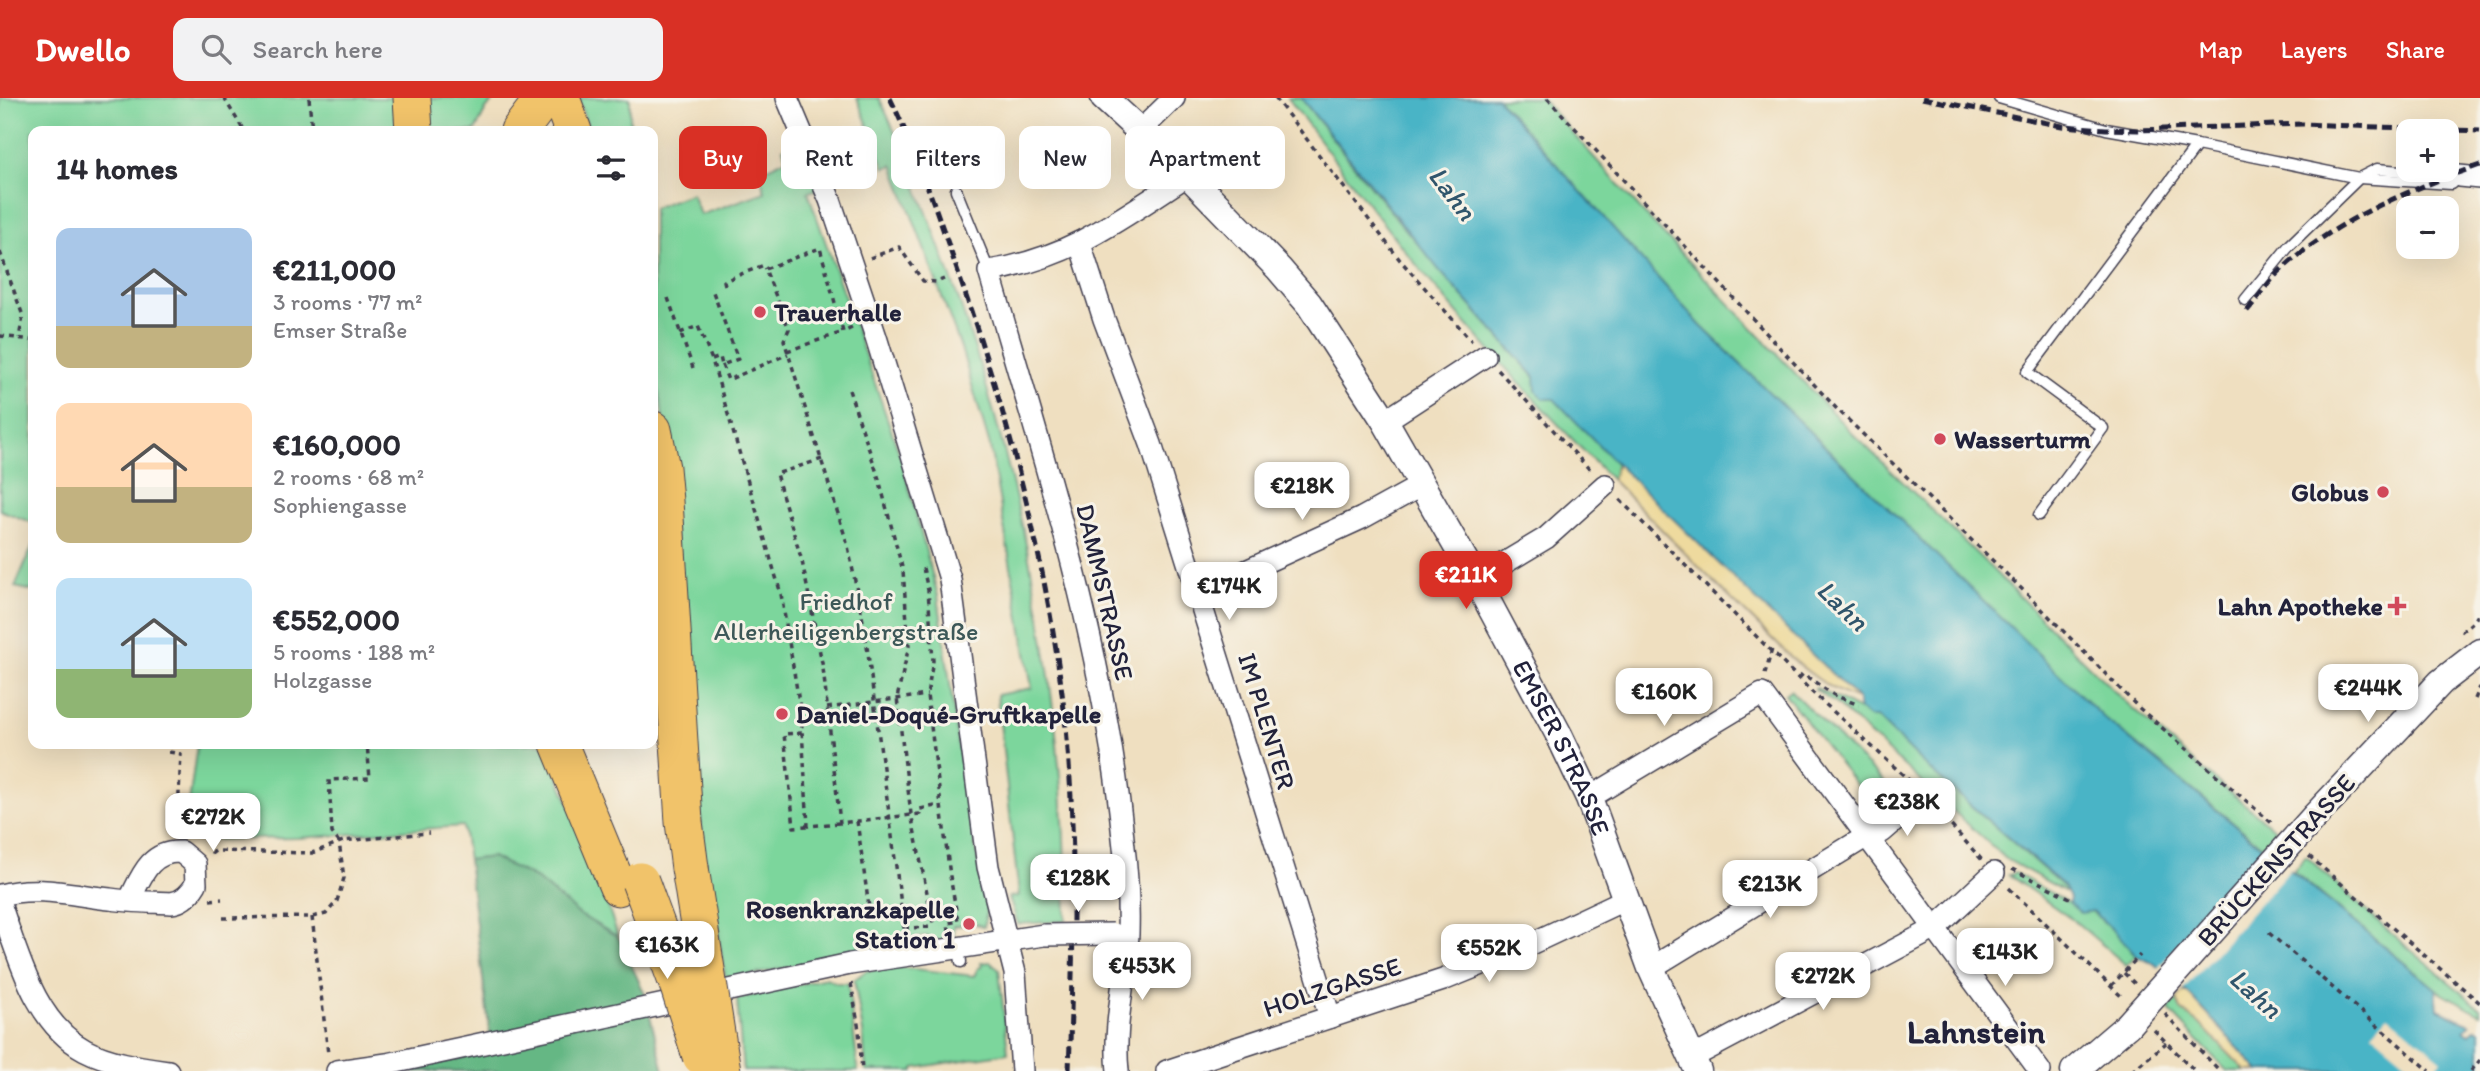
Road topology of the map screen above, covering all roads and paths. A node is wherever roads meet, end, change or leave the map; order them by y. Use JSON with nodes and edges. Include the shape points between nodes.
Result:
{"nodes":[{"id":1,"x":224,"y":98,"type":"edge"},
{"id":2,"x":309,"y":98,"type":"edge"},
{"id":3,"x":412,"y":98,"type":"edge"},
{"id":4,"x":521,"y":98,"type":"edge"},
{"id":5,"x":544,"y":98,"type":"edge"},
{"id":6,"x":561,"y":98,"type":"edge"},
{"id":7,"x":786,"y":98,"type":"edge"},
{"id":8,"x":1104,"y":98,"type":"edge"},
{"id":9,"x":1174,"y":98,"type":"edge"},
{"id":10,"x":1547,"y":98,"type":"edge"},
{"id":11,"x":1999,"y":98,"type":"edge"},
{"id":12,"x":241,"y":126,"type":"edge"},
{"id":13,"x":312,"y":126,"type":"edge"},
{"id":14,"x":414,"y":126,"type":"edge"},
{"id":15,"x":500,"y":126,"type":"edge"},
{"id":16,"x":523,"y":126,"type":"edge"},
{"id":17,"x":571,"y":126,"type":"edge"},
{"id":18,"x":1135,"y":126,"type":"edge"},
{"id":19,"x":1145,"y":126,"type":"edge"},
{"id":20,"x":2197,"y":145,"type":"junction"},
{"id":21,"x":2359,"y":178,"type":"junction"},
{"id":22,"x":2463,"y":179,"type":"edge"},
{"id":23,"x":1166,"y":189,"type":"edge"},
{"id":24,"x":1202,"y":189,"type":"edge"},
{"id":25,"x":956,"y":190,"type":"dead end"},
{"id":26,"x":825,"y":244,"type":"dead end"},
{"id":27,"x":1080,"y":244,"type":"junction"},
{"id":28,"x":0,"y":252,"type":"edge"},
{"id":29,"x":829,"y":257,"type":"dead end"},
{"id":30,"x":852,"y":264,"type":"junction"},
{"id":31,"x":765,"y":269,"type":"junction"},
{"id":32,"x":989,"y":271,"type":"junction"},
{"id":33,"x":944,"y":279,"type":"dead end"},
{"id":34,"x":725,"y":285,"type":"dead end"},
{"id":35,"x":713,"y":292,"type":"dead end"},
{"id":36,"x":668,"y":298,"type":"dead end"},
{"id":37,"x":2245,"y":300,"type":"dead end"},
{"id":38,"x":850,"y":316,"type":"dead end"},
{"id":39,"x":843,"y":331,"type":"junction"},
{"id":40,"x":680,"y":333,"type":"junction"},
{"id":41,"x":0,"y":336,"type":"edge"},
{"id":42,"x":19,"y":338,"type":"junction"},
{"id":43,"x":28,"y":339,"type":"edge"},
{"id":44,"x":788,"y":352,"type":"junction"},
{"id":45,"x":1485,"y":356,"type":"dead end"},
{"id":46,"x":712,"y":360,"type":"junction"},
{"id":47,"x":722,"y":365,"type":"junction"},
{"id":48,"x":693,"y":369,"type":"dead end"},
{"id":49,"x":849,"y":390,"type":"dead end"},
{"id":50,"x":1385,"y":421,"type":"junction"},
{"id":51,"x":658,"y":457,"type":"edge"},
{"id":52,"x":822,"y":459,"type":"junction"},
{"id":53,"x":1422,"y":485,"type":"junction"},
{"id":54,"x":1605,"y":485,"type":"dead end"},
{"id":55,"x":2039,"y":515,"type":"dead end"},
{"id":56,"x":922,"y":566,"type":"dead end"},
{"id":57,"x":1476,"y":580,"type":"junction"},
{"id":58,"x":1198,"y":593,"type":"junction"},
{"id":59,"x":2478,"y":615,"type":"dead end"},
{"id":60,"x":2474,"y":621,"type":"junction"},
{"id":61,"x":2480,"y":630,"type":"edge"},
{"id":62,"x":2461,"y":632,"type":"dead end"},
{"id":63,"x":1772,"y":649,"type":"dead end"},
{"id":64,"x":2480,"y":652,"type":"edge"},
{"id":65,"x":1799,"y":678,"type":"dead end"},
{"id":66,"x":2480,"y":687,"type":"edge"},
{"id":67,"x":1762,"y":694,"type":"junction"},
{"id":68,"x":928,"y":695,"type":"junction"},
{"id":69,"x":897,"y":698,"type":"junction"},
{"id":70,"x":2475,"y":699,"type":"dead end"},
{"id":71,"x":873,"y":703,"type":"junction"},
{"id":72,"x":1859,"y":705,"type":"dead end"},
{"id":73,"x":827,"y":708,"type":"junction"},
{"id":74,"x":800,"y":711,"type":"junction"},
{"id":75,"x":793,"y":712,"type":"dead end"},
{"id":76,"x":802,"y":733,"type":"junction"},
{"id":77,"x":367,"y":749,"type":"edge"},
{"id":78,"x":562,"y":749,"type":"edge"},
{"id":79,"x":585,"y":749,"type":"edge"},
{"id":80,"x":169,"y":752,"type":"dead end"},
{"id":81,"x":1925,"y":796,"type":"dead end"},
{"id":82,"x":1589,"y":798,"type":"junction"},
{"id":83,"x":940,"y":805,"type":"junction"},
{"id":84,"x":911,"y":814,"type":"junction"},
{"id":85,"x":888,"y":817,"type":"junction"},
{"id":86,"x":857,"y":821,"type":"junction"},
{"id":87,"x":178,"y":823,"type":"dead end"},
{"id":88,"x":840,"y":823,"type":"junction"},
{"id":89,"x":808,"y":826,"type":"junction"},
{"id":90,"x":2283,"y":833,"type":"dead end"},
{"id":91,"x":429,"y":834,"type":"dead end"},
{"id":92,"x":1867,"y":836,"type":"junction"},
{"id":93,"x":339,"y":842,"type":"junction"},
{"id":94,"x":2304,"y":851,"type":"dead end"},
{"id":95,"x":195,"y":864,"type":"junction"},
{"id":96,"x":1997,"y":875,"type":"junction"},
{"id":97,"x":629,"y":884,"type":"junction"},
{"id":98,"x":0,"y":895,"type":"edge"},
{"id":99,"x":2070,"y":898,"type":"dead end"},
{"id":100,"x":1626,"y":899,"type":"junction"},
{"id":101,"x":129,"y":901,"type":"junction"},
{"id":102,"x":0,"y":904,"type":"edge"},
{"id":103,"x":901,"y":911,"type":"junction"},
{"id":104,"x":312,"y":917,"type":"junction"},
{"id":105,"x":223,"y":918,"type":"dead end"},
{"id":106,"x":934,"y":927,"type":"junction"},
{"id":107,"x":904,"y":928,"type":"junction"},
{"id":108,"x":1934,"y":929,"type":"junction"},
{"id":109,"x":2269,"y":933,"type":"dead end"},
{"id":110,"x":1120,"y":934,"type":"junction"},
{"id":111,"x":1005,"y":941,"type":"junction"},
{"id":112,"x":2140,"y":954,"type":"dead end"},
{"id":113,"x":908,"y":956,"type":"junction"},
{"id":114,"x":850,"y":964,"type":"junction"},
{"id":115,"x":1651,"y":968,"type":"junction"},
{"id":116,"x":2124,"y":973,"type":"junction"},
{"id":117,"x":2111,"y":986,"type":"junction"},
{"id":118,"x":2142,"y":991,"type":"dead end"},
{"id":119,"x":2480,"y":1003,"type":"edge"},
{"id":120,"x":2160,"y":1010,"type":"dead end"},
{"id":121,"x":1330,"y":1017,"type":"junction"},
{"id":122,"x":2135,"y":1018,"type":"junction"},
{"id":123,"x":2166,"y":1043,"type":"junction"},
{"id":124,"x":2480,"y":1060,"type":"edge"},
{"id":125,"x":1695,"y":1064,"type":"edge"},
{"id":126,"x":333,"y":1065,"type":"edge"},
{"id":127,"x":168,"y":1071,"type":"edge"},
{"id":128,"x":679,"y":1071,"type":"edge"},
{"id":129,"x":705,"y":1071,"type":"edge"},
{"id":130,"x":722,"y":1071,"type":"edge"},
{"id":131,"x":862,"y":1071,"type":"edge"},
{"id":132,"x":1023,"y":1071,"type":"edge"},
{"id":133,"x":1118,"y":1071,"type":"edge"},
{"id":134,"x":1167,"y":1071,"type":"edge"},
{"id":135,"x":2040,"y":1071,"type":"edge"},
{"id":136,"x":2074,"y":1071,"type":"edge"},
{"id":137,"x":2132,"y":1071,"type":"edge"},
{"id":138,"x":2195,"y":1071,"type":"edge"},
{"id":139,"x":2220,"y":1071,"type":"edge"},
{"id":140,"x":2430,"y":1071,"type":"edge"},
{"id":141,"x":2471,"y":1071,"type":"edge"}],
"edges":[{"from":1,"to":12,"type":"path"},
{"from":2,"to":13,"type":"path"},
{"from":3,"to":14,"type":"highway"},
{"from":4,"to":15,"type":"highway"},
{"from":5,"to":16,"type":"highway"},
{"from":6,"to":17,"type":"highway"},
{"from":7,"to":30,"type":"street"},
{"from":8,"to":18,"type":"street","name":"EMSER STRASSE"},
{"from":9,"to":19,"type":"street"},
{"from":10,"to":90,"type":"path","via":[[1836,408],[2138,707]]},
{"from":11,"to":20,"type":"lane","via":[[2106,129]]},
{"from":20,"to":21,"type":"lane"},
{"from":20,"to":55,"type":"lane","via":[[2027,372],[2103,428]]},
{"from":21,"to":22,"type":"lane","via":[[2377,169]]},
{"from":21,"to":37,"type":"lane","via":[[2290,246]]},
{"from":23,"to":27,"type":"street"},
{"from":24,"to":50,"type":"street","name":"EMSER STRASSE","via":[[1309,304]]},
{"from":25,"to":32,"type":"lane"},
{"from":26,"to":29,"type":"path"},
{"from":27,"to":32,"type":"street"},
{"from":27,"to":58,"type":"street","name":"IM PLENTER"},
{"from":28,"to":42,"type":"path","via":[[23,316]]},
{"from":30,"to":33,"type":"path","via":[[898,247],[923,281]]},
{"from":30,"to":111,"type":"street","via":[[950,579],[988,867]]},
{"from":31,"to":34,"type":"path","via":[[764,265],[724,281]]},
{"from":31,"to":39,"type":"path","via":[[820,248]]},
{"from":31,"to":44,"type":"path","via":[[789,329],[785,340]]},
{"from":32,"to":110,"type":"street","name":"DAMMSTRASSE","via":[[1059,513],[1098,679],[1123,837]]},
{"from":35,"to":47,"type":"path","via":[[738,359]]},
{"from":36,"to":40,"type":"path"},
{"from":38,"to":39,"type":"path","via":[[853,328]]},
{"from":39,"to":44,"type":"path"},
{"from":40,"to":46,"type":"path","via":[[698,327]]},
{"from":40,"to":48,"type":"path"},
{"from":41,"to":42,"type":"path"},
{"from":42,"to":43,"type":"path"},
{"from":44,"to":47,"type":"path","via":[[728,380]]},
{"from":44,"to":52,"type":"path"},
{"from":45,"to":50,"type":"street"},
{"from":46,"to":47,"type":"path","via":[[719,357]]},
{"from":46,"to":74,"type":"path","via":[[781,594]]},
{"from":49,"to":69,"type":"path","via":[[903,570],[909,646]]},
{"from":50,"to":53,"type":"street","name":"EMSER STRASSE"},
{"from":51,"to":130,"type":"highway","bridge":true,"via":[[684,822]]},
{"from":52,"to":71,"type":"path","via":[[848,546]]},
{"from":52,"to":73,"type":"path","via":[[776,474],[802,561]]},
{"from":53,"to":57,"type":"street","name":"EMSER STRASSE"},
{"from":53,"to":58,"type":"street","via":[[1362,518]]},
{"from":54,"to":57,"type":"street","via":[[1546,538]]},
{"from":56,"to":68,"type":"path","via":[[933,662]]},
{"from":57,"to":82,"type":"street","name":"EMSER STRASSE"},
{"from":58,"to":121,"type":"street","name":"IM PLENTER"},
{"from":59,"to":60,"type":"path"},
{"from":60,"to":61,"type":"path"},
{"from":60,"to":62,"type":"path"},
{"from":63,"to":67,"type":"path"},
{"from":64,"to":122,"type":"street","name":"BRÜCKENSTRASSE","bridge":true,"via":[[2441,681]]},
{"from":65,"to":72,"type":"path","via":[[1803,674]]},
{"from":66,"to":70,"type":"path"},
{"from":67,"to":82,"type":"street"},
{"from":67,"to":92,"type":"street"},
{"from":68,"to":69,"type":"path"},
{"from":68,"to":83,"type":"path"},
{"from":69,"to":71,"type":"path"},
{"from":69,"to":84,"type":"path"},
{"from":71,"to":73,"type":"path"},
{"from":71,"to":85,"type":"path"},
{"from":73,"to":88,"type":"path"},
{"from":74,"to":75,"type":"path"},
{"from":74,"to":76,"type":"path"},
{"from":76,"to":89,"type":"path"},
{"from":76,"to":89,"type":"path","via":[[784,734],[794,827]]},
{"from":77,"to":93,"type":"path","via":[[370,778],[329,780],[332,834]]},
{"from":78,"to":97,"type":"highway"},
{"from":79,"to":97,"type":"highway"},
{"from":80,"to":87,"type":"path","via":[[181,754]]},
{"from":81,"to":92,"type":"street","via":[[1882,832]]},
{"from":82,"to":100,"type":"street","name":"EMSER STRASSE"},
{"from":83,"to":84,"type":"path"},
{"from":83,"to":106,"type":"path","via":[[958,921],[947,923],[950,936]]},
{"from":84,"to":85,"type":"path"},
{"from":84,"to":106,"type":"path"},
{"from":85,"to":86,"type":"path"},
{"from":85,"to":103,"type":"path"},
{"from":86,"to":88,"type":"path"},
{"from":86,"to":103,"type":"path","via":[[870,915]]},
{"from":88,"to":89,"type":"path"},
{"from":91,"to":93,"type":"path"},
{"from":92,"to":108,"type":"street"},
{"from":92,"to":115,"type":"street"},
{"from":93,"to":95,"type":"path","via":[[312,853],[215,851]]},
{"from":93,"to":104,"type":"path","via":[[344,878],[337,901],[326,914]]},
{"from":94,"to":119,"type":"path"},
{"from":95,"to":101,"type":"street","via":[[196,884],[181,900]]},
{"from":95,"to":101,"type":"street","via":[[181,852],[162,854],[147,866]]},
{"from":96,"to":99,"type":"path","via":[[2010,868]]},
{"from":96,"to":108,"type":"street"},
{"from":96,"to":117,"type":"path"},
{"from":97,"to":128,"type":"highway"},
{"from":97,"to":129,"type":"highway","bridge":true,"via":[[680,987]]},
{"from":98,"to":101,"type":"street","via":[[38,890]]},
{"from":100,"to":115,"type":"street","name":"EMSER STRASSE"},
{"from":100,"to":121,"type":"street","name":"HOLZGASSE","via":[[1455,975]]},
{"from":102,"to":127,"type":"street","via":[[23,967],[59,1030],[96,1055]]},
{"from":103,"to":107,"type":"path"},
{"from":104,"to":105,"type":"path"},
{"from":104,"to":126,"type":"path"},
{"from":106,"to":107,"type":"path"},
{"from":107,"to":113,"type":"path"},
{"from":108,"to":125,"type":"street"},
{"from":108,"to":135,"type":"street"},
{"from":109,"to":140,"type":"path"},
{"from":110,"to":111,"type":"street","bridge":true,"via":[[1044,935]]},
{"from":110,"to":133,"type":"street","name":"DAMMSTRASSE"},
{"from":111,"to":113,"type":"street","via":[[960,955]]},
{"from":111,"to":132,"type":"street","via":[[1015,973]]},
{"from":112,"to":116,"type":"path"},
{"from":113,"to":114,"type":"street"},
{"from":114,"to":126,"type":"street","via":[[387,1064]]},
{"from":114,"to":131,"type":"path"},
{"from":115,"to":125,"type":"street","name":"EMSER STRASSE"},
{"from":116,"to":117,"type":"path"},
{"from":116,"to":118,"type":"path"},
{"from":117,"to":122,"type":"path"},
{"from":120,"to":139,"type":"path"},
{"from":121,"to":134,"type":"street","name":"HOLZGASSE"},
{"from":122,"to":123,"type":"path"},
{"from":122,"to":136,"type":"street","name":"BRÜCKENSTRASSE"},
{"from":123,"to":137,"type":"path"},
{"from":123,"to":138,"type":"path"},
{"from":124,"to":141,"type":"path"}]}
